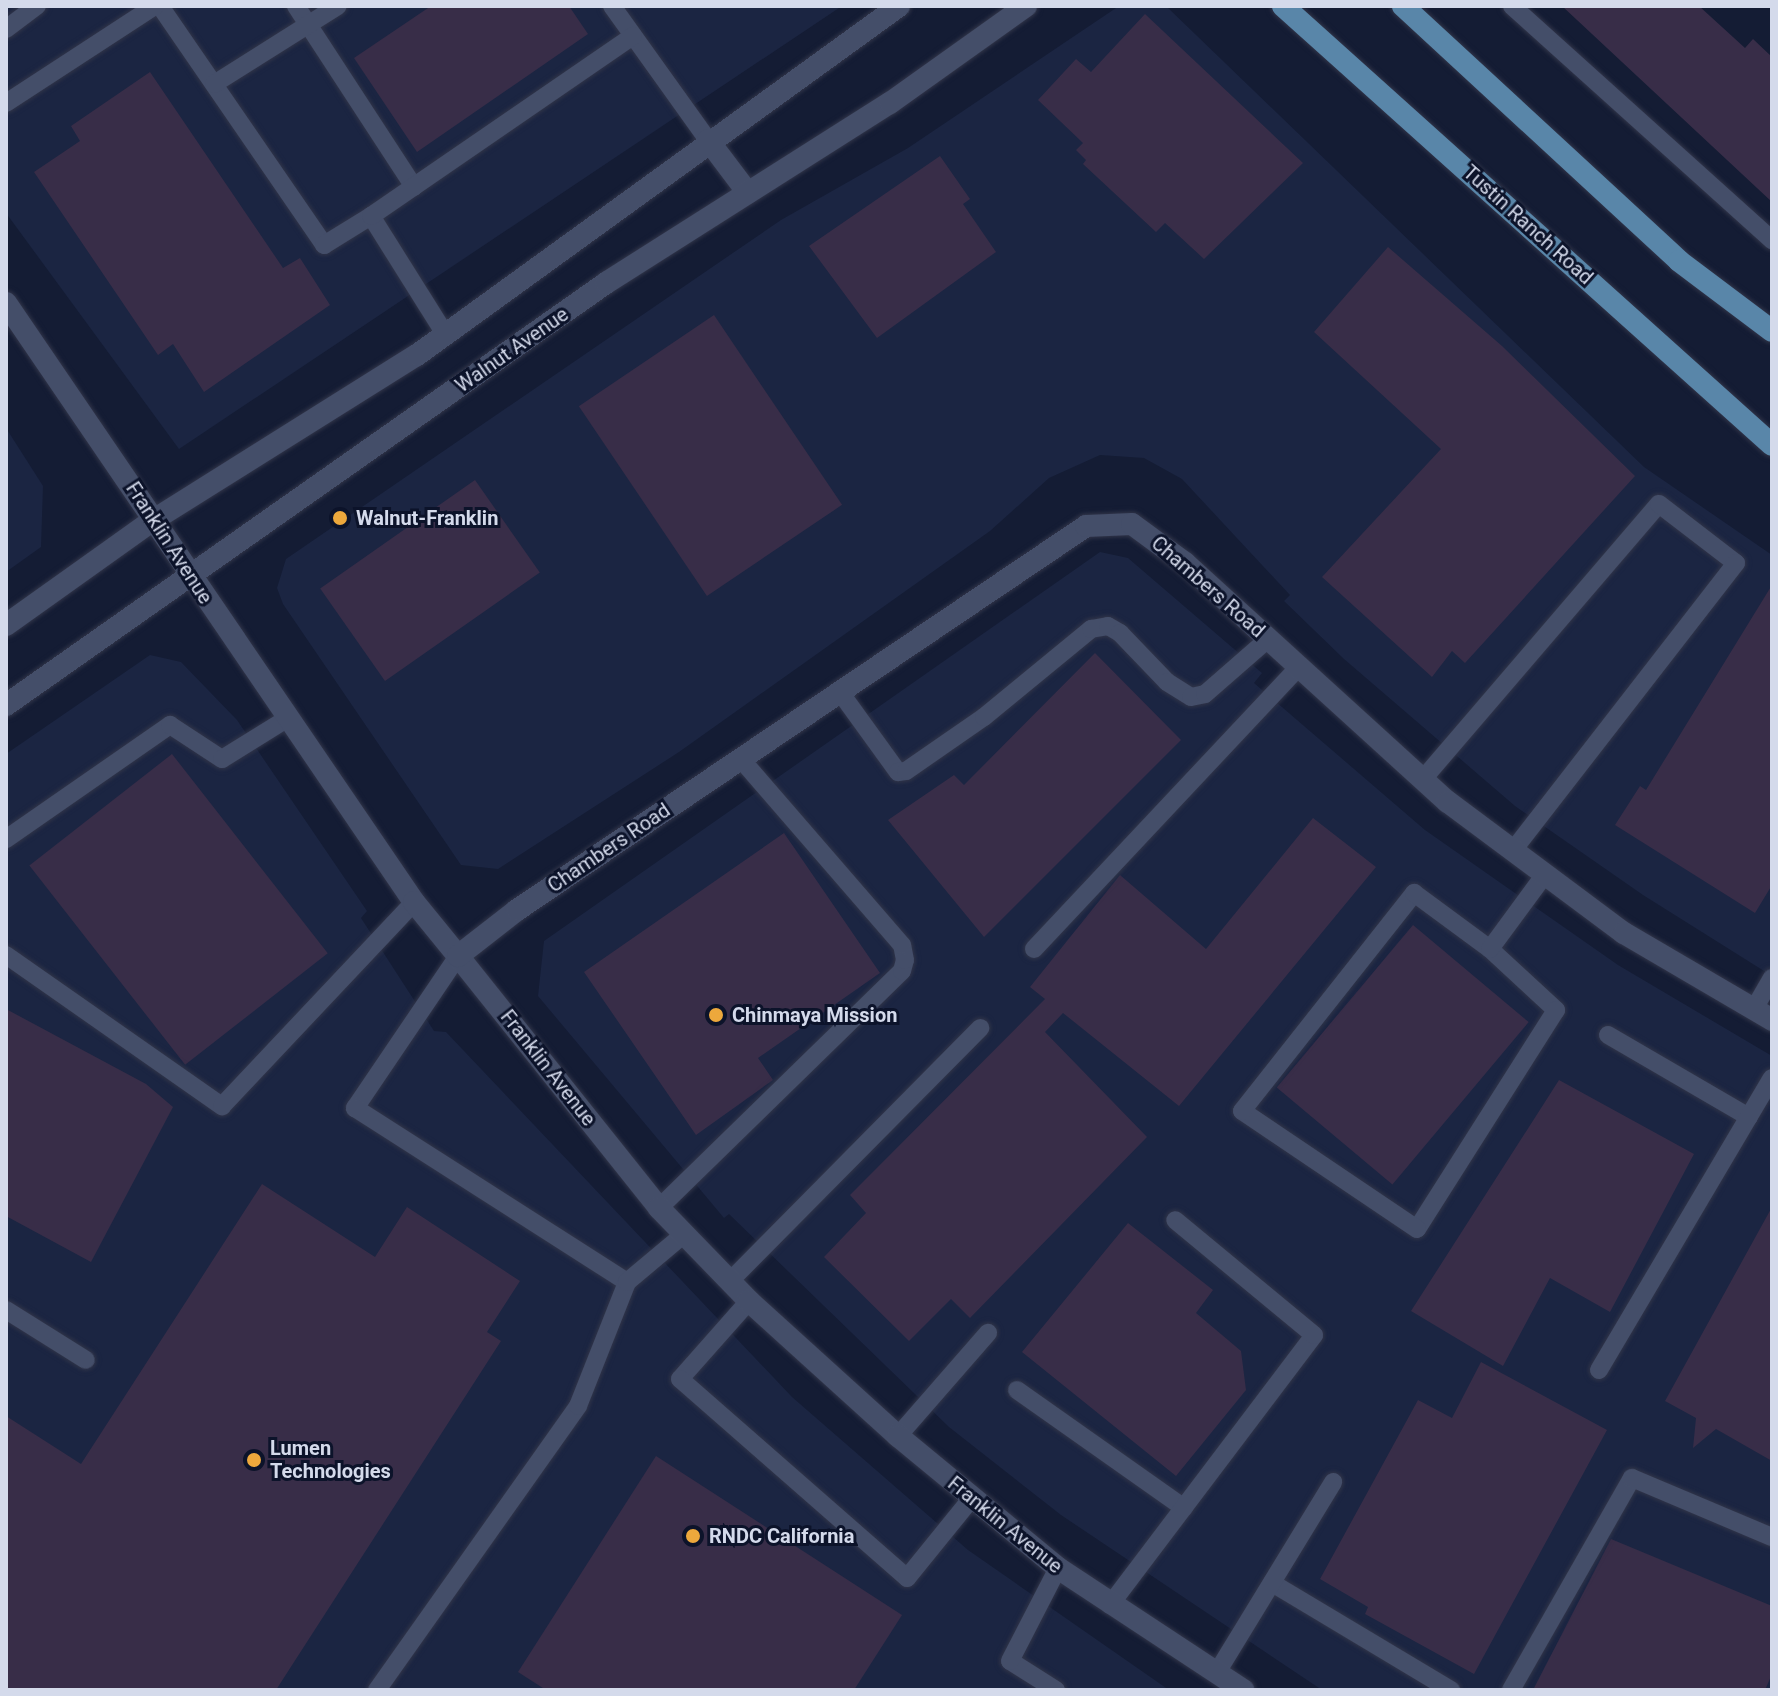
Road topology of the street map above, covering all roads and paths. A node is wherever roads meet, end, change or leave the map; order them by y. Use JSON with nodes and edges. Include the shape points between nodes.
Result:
{"nodes":[{"id":1,"x":37,"y":6,"type":"edge"},
{"id":2,"x":157,"y":6,"type":"edge"},
{"id":3,"x":296,"y":6,"type":"edge"},
{"id":4,"x":338,"y":6,"type":"edge"},
{"id":5,"x":612,"y":6,"type":"edge"},
{"id":6,"x":899,"y":6,"type":"edge"},
{"id":7,"x":1026,"y":6,"type":"edge"},
{"id":8,"x":1283,"y":6,"type":"edge"},
{"id":9,"x":1403,"y":6,"type":"edge"},
{"id":10,"x":1512,"y":6,"type":"edge"},
{"id":11,"x":307,"y":25,"type":"junction"},
{"id":12,"x":6,"y":29,"type":"edge"},
{"id":13,"x":633,"y":36,"type":"junction"},
{"id":14,"x":214,"y":84,"type":"junction"},
{"id":15,"x":6,"y":103,"type":"edge"},
{"id":16,"x":708,"y":140,"type":"junction"},
{"id":17,"x":414,"y":187,"type":"junction"},
{"id":18,"x":748,"y":193,"type":"junction"},
{"id":19,"x":371,"y":216,"type":"junction"},
{"id":20,"x":1772,"y":240,"type":"edge"},
{"id":21,"x":6,"y":303,"type":"edge"},
{"id":22,"x":1772,"y":331,"type":"edge"},
{"id":23,"x":445,"y":334,"type":"junction"},
{"id":24,"x":1772,"y":445,"type":"edge"},
{"id":25,"x":152,"y":521,"type":"junction"},
{"id":26,"x":191,"y":576,"type":"junction"},
{"id":27,"x":6,"y":625,"type":"edge"},
{"id":28,"x":1268,"y":639,"type":"junction"},
{"id":29,"x":1299,"y":667,"type":"junction"},
{"id":30,"x":840,"y":692,"type":"junction"},
{"id":31,"x":6,"y":705,"type":"edge"},
{"id":32,"x":288,"y":718,"type":"junction"},
{"id":33,"x":741,"y":759,"type":"junction"},
{"id":34,"x":1423,"y":779,"type":"junction"},
{"id":35,"x":6,"y":839,"type":"edge"},
{"id":36,"x":1513,"y":850,"type":"junction"},
{"id":37,"x":1545,"y":874,"type":"junction"},
{"id":38,"x":414,"y":902,"type":"junction"},
{"id":39,"x":1034,"y":949,"type":"dead end"},
{"id":40,"x":1490,"y":949,"type":"junction"},
{"id":41,"x":6,"y":955,"type":"edge"},
{"id":42,"x":458,"y":956,"type":"junction"},
{"id":43,"x":1772,"y":978,"type":"edge"},
{"id":44,"x":1763,"y":1015,"type":"edge"},
{"id":45,"x":980,"y":1028,"type":"dead end"},
{"id":46,"x":1608,"y":1035,"type":"dead end"},
{"id":47,"x":1772,"y":1078,"type":"edge"},
{"id":48,"x":1749,"y":1117,"type":"junction"},
{"id":49,"x":659,"y":1208,"type":"junction"},
{"id":50,"x":1175,"y":1220,"type":"dead end"},
{"id":51,"x":683,"y":1235,"type":"junction"},
{"id":52,"x":730,"y":1281,"type":"junction"},
{"id":53,"x":627,"y":1282,"type":"junction"},
{"id":54,"x":749,"y":1301,"type":"junction"},
{"id":55,"x":6,"y":1310,"type":"edge"},
{"id":56,"x":988,"y":1333,"type":"dead end"},
{"id":57,"x":86,"y":1360,"type":"dead end"},
{"id":58,"x":1599,"y":1370,"type":"dead end"},
{"id":59,"x":1017,"y":1390,"type":"dead end"},
{"id":60,"x":898,"y":1436,"type":"junction"},
{"id":61,"x":1333,"y":1482,"type":"dead end"},
{"id":62,"x":971,"y":1499,"type":"junction"},
{"id":63,"x":1184,"y":1508,"type":"junction"},
{"id":64,"x":1772,"y":1537,"type":"edge"},
{"id":65,"x":1058,"y":1568,"type":"junction"},
{"id":66,"x":1272,"y":1583,"type":"junction"},
{"id":67,"x":1110,"y":1605,"type":"junction"},
{"id":68,"x":1216,"y":1674,"type":"junction"},
{"id":69,"x":377,"y":1690,"type":"edge"},
{"id":70,"x":1056,"y":1690,"type":"edge"},
{"id":71,"x":1243,"y":1690,"type":"edge"},
{"id":72,"x":1451,"y":1690,"type":"edge"},
{"id":73,"x":1511,"y":1690,"type":"edge"}],
"edges":[{"from":1,"to":12,"type":"lane"},
{"from":2,"to":14,"type":"lane"},
{"from":2,"to":15,"type":"lane"},
{"from":3,"to":11,"type":"lane"},
{"from":4,"to":11,"type":"lane"},
{"from":5,"to":13,"type":"lane"},
{"from":6,"to":16,"type":"street"},
{"from":7,"to":18,"type":"street","name":"Walnut Avenue","via":[[890,103]]},
{"from":8,"to":24,"type":"main road","name":"Tustin Ranch Road"},
{"from":9,"to":22,"type":"main road","via":[[1679,261]]},
{"from":10,"to":20,"type":"lane"},
{"from":11,"to":14,"type":"lane"},
{"from":11,"to":17,"type":"lane"},
{"from":13,"to":16,"type":"lane"},
{"from":13,"to":17,"type":"lane"},
{"from":14,"to":19,"type":"lane","via":[[324,245]]},
{"from":16,"to":18,"type":"street"},
{"from":16,"to":23,"type":"street"},
{"from":17,"to":19,"type":"lane"},
{"from":18,"to":26,"type":"street","name":"Walnut Avenue","via":[[606,283]]},
{"from":19,"to":23,"type":"lane"},
{"from":21,"to":25,"type":"street","name":"Franklin Avenue"},
{"from":23,"to":25,"type":"street"},
{"from":25,"to":26,"type":"street","name":"Franklin Avenue"},
{"from":25,"to":27,"type":"street"},
{"from":26,"to":31,"type":"street","name":"Walnut Avenue"},
{"from":26,"to":32,"type":"street","name":"Franklin Avenue"},
{"from":28,"to":29,"type":"street","name":"Chambers Road"},
{"from":28,"to":30,"type":"street","name":"Chambers Road","via":[[1185,563],[1132,524],[1086,526]]},
{"from":28,"to":30,"type":"lane","via":[[1205,694],[1191,697],[1167,682],[1120,633],[1108,626],[1091,629],[984,717],[898,772]]},
{"from":29,"to":34,"type":"street","name":"Chambers Road"},
{"from":29,"to":39,"type":"lane"},
{"from":30,"to":33,"type":"street","name":"Chambers Road"},
{"from":32,"to":35,"type":"lane","via":[[222,759],[170,725]]},
{"from":32,"to":38,"type":"street","name":"Franklin Avenue"},
{"from":33,"to":42,"type":"street","name":"Chambers Road","via":[[517,910]]},
{"from":33,"to":49,"type":"lane","via":[[902,945],[905,960],[902,971]]},
{"from":34,"to":36,"type":"street","name":"Chambers Road"},
{"from":34,"to":36,"type":"lane","via":[[1659,504],[1736,563]]},
{"from":36,"to":37,"type":"street","name":"Chambers Road"},
{"from":37,"to":40,"type":"lane"},
{"from":37,"to":44,"type":"street","name":"Chambers Road","via":[[1624,933]]},
{"from":38,"to":41,"type":"lane","via":[[222,1106]]},
{"from":38,"to":42,"type":"street","name":"Franklin Avenue"},
{"from":40,"to":40,"type":"lane","via":[[1556,1010],[1417,1229],[1242,1111],[1414,893]]},
{"from":42,"to":49,"type":"street","name":"Franklin Avenue"},
{"from":42,"to":53,"type":"lane","via":[[355,1108]]},
{"from":43,"to":44,"type":"lane"},
{"from":45,"to":52,"type":"lane"},
{"from":46,"to":48,"type":"lane"},
{"from":47,"to":48,"type":"lane"},
{"from":48,"to":58,"type":"lane"},
{"from":49,"to":51,"type":"street","name":"Franklin Avenue"},
{"from":50,"to":63,"type":"lane","via":[[1314,1335]]},
{"from":51,"to":52,"type":"street","name":"Franklin Avenue"},
{"from":51,"to":53,"type":"lane"},
{"from":52,"to":54,"type":"street","name":"Franklin Avenue"},
{"from":53,"to":69,"type":"lane","via":[[578,1406]]},
{"from":54,"to":60,"type":"street","name":"Franklin Avenue"},
{"from":54,"to":62,"type":"lane","via":[[680,1379],[907,1578]]},
{"from":55,"to":57,"type":"lane"},
{"from":56,"to":60,"type":"lane"},
{"from":59,"to":63,"type":"lane"},
{"from":60,"to":62,"type":"street","name":"Franklin Avenue"},
{"from":61,"to":66,"type":"lane"},
{"from":62,"to":65,"type":"street","name":"Franklin Avenue"},
{"from":63,"to":67,"type":"lane"},
{"from":64,"to":73,"type":"lane","via":[[1632,1478]]},
{"from":65,"to":67,"type":"street","name":"Franklin Avenue"},
{"from":65,"to":70,"type":"lane","via":[[1010,1661]]},
{"from":66,"to":68,"type":"lane"},
{"from":66,"to":72,"type":"lane"},
{"from":67,"to":68,"type":"street","name":"Franklin Avenue"},
{"from":68,"to":71,"type":"street","name":"Franklin Avenue"}]}
